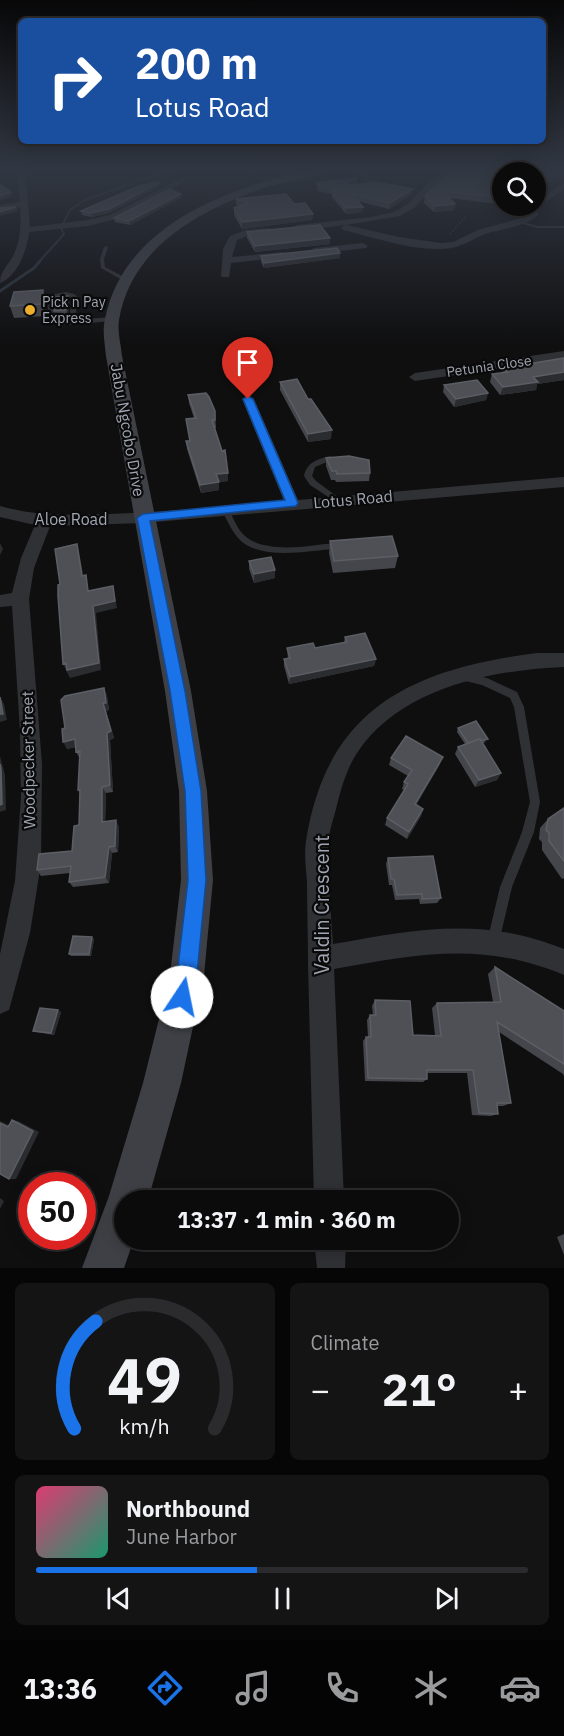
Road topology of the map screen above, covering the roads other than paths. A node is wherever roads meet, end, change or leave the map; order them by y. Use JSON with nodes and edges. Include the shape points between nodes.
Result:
{"nodes":[{"id":1,"x":42,"y":228,"type":"edge"},
{"id":2,"x":175,"y":228,"type":"edge"},
{"id":3,"x":293,"y":228,"type":"edge"},
{"id":4,"x":353,"y":228,"type":"edge"},
{"id":5,"x":497,"y":228,"type":"edge"},
{"id":6,"x":285,"y":229,"type":"edge"},
{"id":7,"x":26,"y":230,"type":"joint"},
{"id":8,"x":274,"y":230,"type":"edge"},
{"id":9,"x":363,"y":246,"type":"dead end"},
{"id":10,"x":106,"y":247,"type":"dead end"},
{"id":11,"x":306,"y":252,"type":"edge"},
{"id":12,"x":294,"y":254,"type":"edge"},
{"id":13,"x":226,"y":261,"type":"junction"},
{"id":14,"x":225,"y":276,"type":"dead end"},
{"id":15,"x":0,"y":280,"type":"edge"},
{"id":16,"x":126,"y":280,"type":"junction"},
{"id":17,"x":112,"y":319,"type":"junction"},
{"id":18,"x":70,"y":322,"type":"junction"},
{"id":19,"x":564,"y":355,"type":"edge"},
{"id":20,"x":415,"y":376,"type":"dead end"},
{"id":21,"x":248,"y":399,"type":"dead end"},
{"id":22,"x":330,"y":458,"type":"edge"},
{"id":23,"x":564,"y":482,"type":"edge"},
{"id":24,"x":336,"y":500,"type":"junction"},
{"id":25,"x":292,"y":503,"type":"junction"},
{"id":26,"x":225,"y":510,"type":"junction"},
{"id":27,"x":0,"y":511,"type":"edge"},
{"id":28,"x":143,"y":518,"type":"junction"},
{"id":29,"x":45,"y":521,"type":"junction"},
{"id":30,"x":333,"y":546,"type":"edge"},
{"id":31,"x":10,"y":600,"type":"edge"},
{"id":32,"x":564,"y":660,"type":"edge"},
{"id":33,"x":459,"y":676,"type":"junction"},
{"id":34,"x":493,"y":942,"type":"junction"},
{"id":35,"x":321,"y":959,"type":"junction"},
{"id":36,"x":564,"y":962,"type":"edge"},
{"id":37,"x":0,"y":1001,"type":"edge"},
{"id":38,"x":131,"y":1190,"type":"edge"},
{"id":39,"x":329,"y":1190,"type":"edge"},
{"id":40,"x":114,"y":1237,"type":"edge"},
{"id":41,"x":103,"y":1268,"type":"edge"}],
"edges":[{"from":1,"to":7,"type":"street"},
{"from":2,"to":16,"type":"main road","name":"Jabu Ngcobo Drive","via":[[152,246]]},
{"from":3,"to":6,"type":"street"},
{"from":4,"to":5,"type":"street","via":[[438,246]]},
{"from":7,"to":15,"type":"street","via":[[19,258]]},
{"from":8,"to":13,"type":"street","via":[[233,238]]},
{"from":9,"to":11,"type":"street"},
{"from":10,"to":16,"type":"lane","via":[[104,268]]},
{"from":12,"to":13,"type":"street"},
{"from":13,"to":14,"type":"street"},
{"from":16,"to":17,"type":"main road","name":"Jabu Ngcobo Drive"},
{"from":17,"to":18,"type":"lane"},
{"from":17,"to":28,"type":"main road","name":"Jabu Ngcobo Drive","via":[[114,356]]},
{"from":18,"to":18,"type":"lane","via":[[50,317],[52,299],[71,294],[75,297]]},
{"from":19,"to":20,"type":"street","name":"Petunia Close"},
{"from":21,"to":25,"type":"street"},
{"from":22,"to":24,"type":"lane","via":[[312,465],[308,476]]},
{"from":23,"to":24,"type":"street","name":"Lotus Road"},
{"from":24,"to":25,"type":"street","name":"Lotus Road"},
{"from":25,"to":26,"type":"street","name":"Lotus Road"},
{"from":26,"to":28,"type":"street","name":"Lotus Road"},
{"from":26,"to":30,"type":"lane","via":[[240,535],[253,545],[276,549]]},
{"from":27,"to":29,"type":"street","name":"Aloe Road"},
{"from":28,"to":29,"type":"street","name":"Aloe Road"},
{"from":28,"to":38,"type":"main road","name":"Jabu Ngcobo Drive","via":[[178,691],[189,769],[197,880],[187,975],[162,1083]]},
{"from":29,"to":31,"type":"street","name":"Woodpecker Street"},
{"from":31,"to":37,"type":"street","name":"Woodpecker Street","via":[[32,771],[29,862],[13,957]]},
{"from":32,"to":33,"type":"street","name":"Valdin Crescent"},
{"from":33,"to":34,"type":"lane","via":[[484,681],[514,695],[534,785],[533,816],[506,887]]},
{"from":33,"to":35,"type":"street","name":"Valdin Crescent","via":[[385,709],[351,744],[337,768],[317,843]]},
{"from":34,"to":35,"type":"street","via":[[419,942]]},
{"from":34,"to":36,"type":"street","via":[[514,944]]},
{"from":35,"to":39,"type":"street","name":"Valdin Crescent"},
{"from":40,"to":41,"type":"main road"}]}
